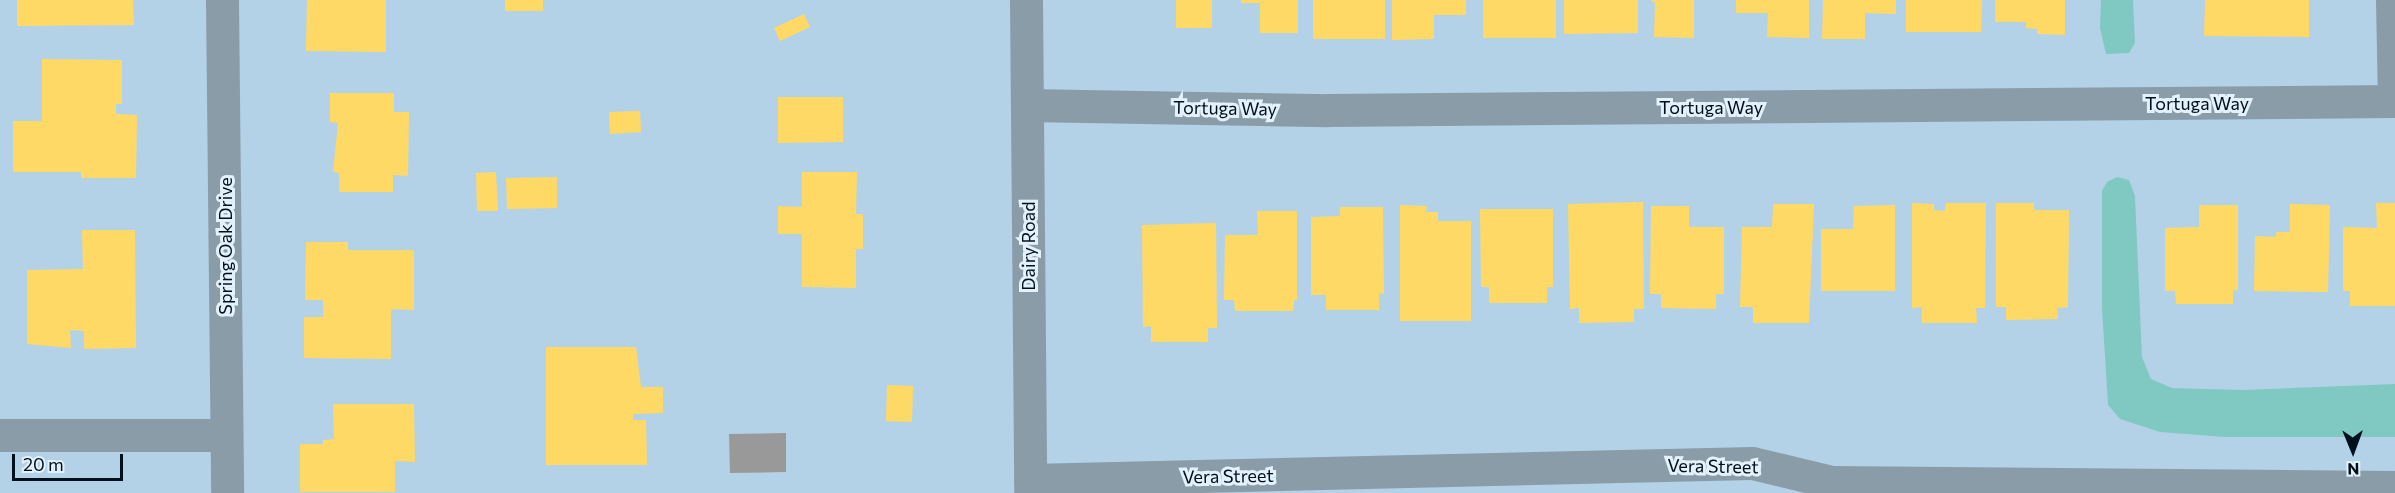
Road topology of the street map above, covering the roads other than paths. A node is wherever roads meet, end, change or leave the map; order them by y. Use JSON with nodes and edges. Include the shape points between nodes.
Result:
{"nodes":[{"id":1,"x":222,"y":0,"type":"edge"},
{"id":2,"x":1026,"y":0,"type":"edge"},
{"id":3,"x":2392,"y":0,"type":"edge"},
{"id":4,"x":2394,"y":101,"type":"edge"},
{"id":5,"x":1027,"y":105,"type":"junction"},
{"id":6,"x":0,"y":435,"type":"edge"},
{"id":7,"x":226,"y":435,"type":"junction"},
{"id":8,"x":1030,"y":487,"type":"edge"},
{"id":9,"x":1835,"y":487,"type":"edge"},
{"id":10,"x":2395,"y":487,"type":"edge"},
{"id":11,"x":227,"y":493,"type":"edge"}],
"edges":[{"from":1,"to":7,"type":"street","name":"Spring Oak Drive"},
{"from":2,"to":5,"type":"street","name":"Dairy Road"},
{"from":3,"to":4,"type":"street"},
{"from":4,"to":5,"type":"street","name":"Tortuga Way","via":[[1328,110]]},
{"from":5,"to":8,"type":"street","name":"Dairy Road"},
{"from":6,"to":7,"type":"street"},
{"from":7,"to":11,"type":"street","name":"Spring Oak Drive"},
{"from":8,"to":9,"type":"street","name":"Vera Street","via":[[1752,464]]},
{"from":9,"to":10,"type":"street","name":"Vera Street"}]}
